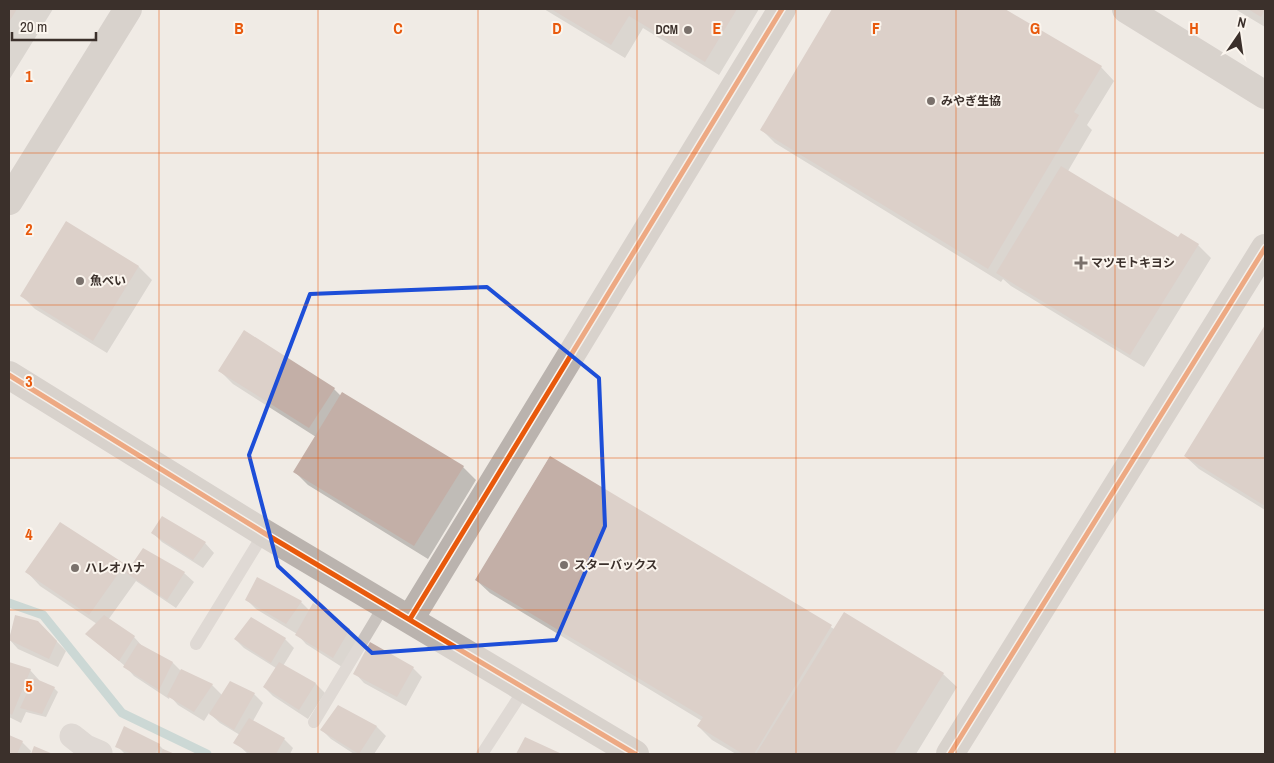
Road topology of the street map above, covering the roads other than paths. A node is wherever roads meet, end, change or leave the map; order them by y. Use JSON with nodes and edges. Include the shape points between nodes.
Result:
{"nodes":[{"id":1,"x":128,"y":9,"type":"edge"},
{"id":2,"x":782,"y":9,"type":"edge"},
{"id":3,"x":1126,"y":9,"type":"edge"},
{"id":4,"x":1265,"y":95,"type":"edge"},
{"id":5,"x":9,"y":201,"type":"edge"},
{"id":6,"x":1265,"y":248,"type":"edge"},
{"id":7,"x":9,"y":375,"type":"edge"},
{"id":8,"x":264,"y":533,"type":"junction"},
{"id":9,"x":385,"y":604,"type":"junction"},
{"id":10,"x":410,"y":619,"type":"junction"},
{"id":11,"x":196,"y":644,"type":"dead end"},
{"id":12,"x":525,"y":688,"type":"junction"},
{"id":13,"x":314,"y":722,"type":"dead end"},
{"id":14,"x":482,"y":754,"type":"edge"},
{"id":15,"x":635,"y":754,"type":"edge"},
{"id":16,"x":950,"y":754,"type":"edge"}],
"edges":[{"from":1,"to":5,"type":"street"},
{"from":2,"to":10,"type":"street"},
{"from":3,"to":4,"type":"street"},
{"from":6,"to":16,"type":"street"},
{"from":7,"to":8,"type":"street"},
{"from":8,"to":9,"type":"street"},
{"from":8,"to":11,"type":"lane"},
{"from":9,"to":10,"type":"street"},
{"from":9,"to":13,"type":"lane"},
{"from":10,"to":12,"type":"street"},
{"from":12,"to":14,"type":"lane"},
{"from":12,"to":15,"type":"street"}]}
